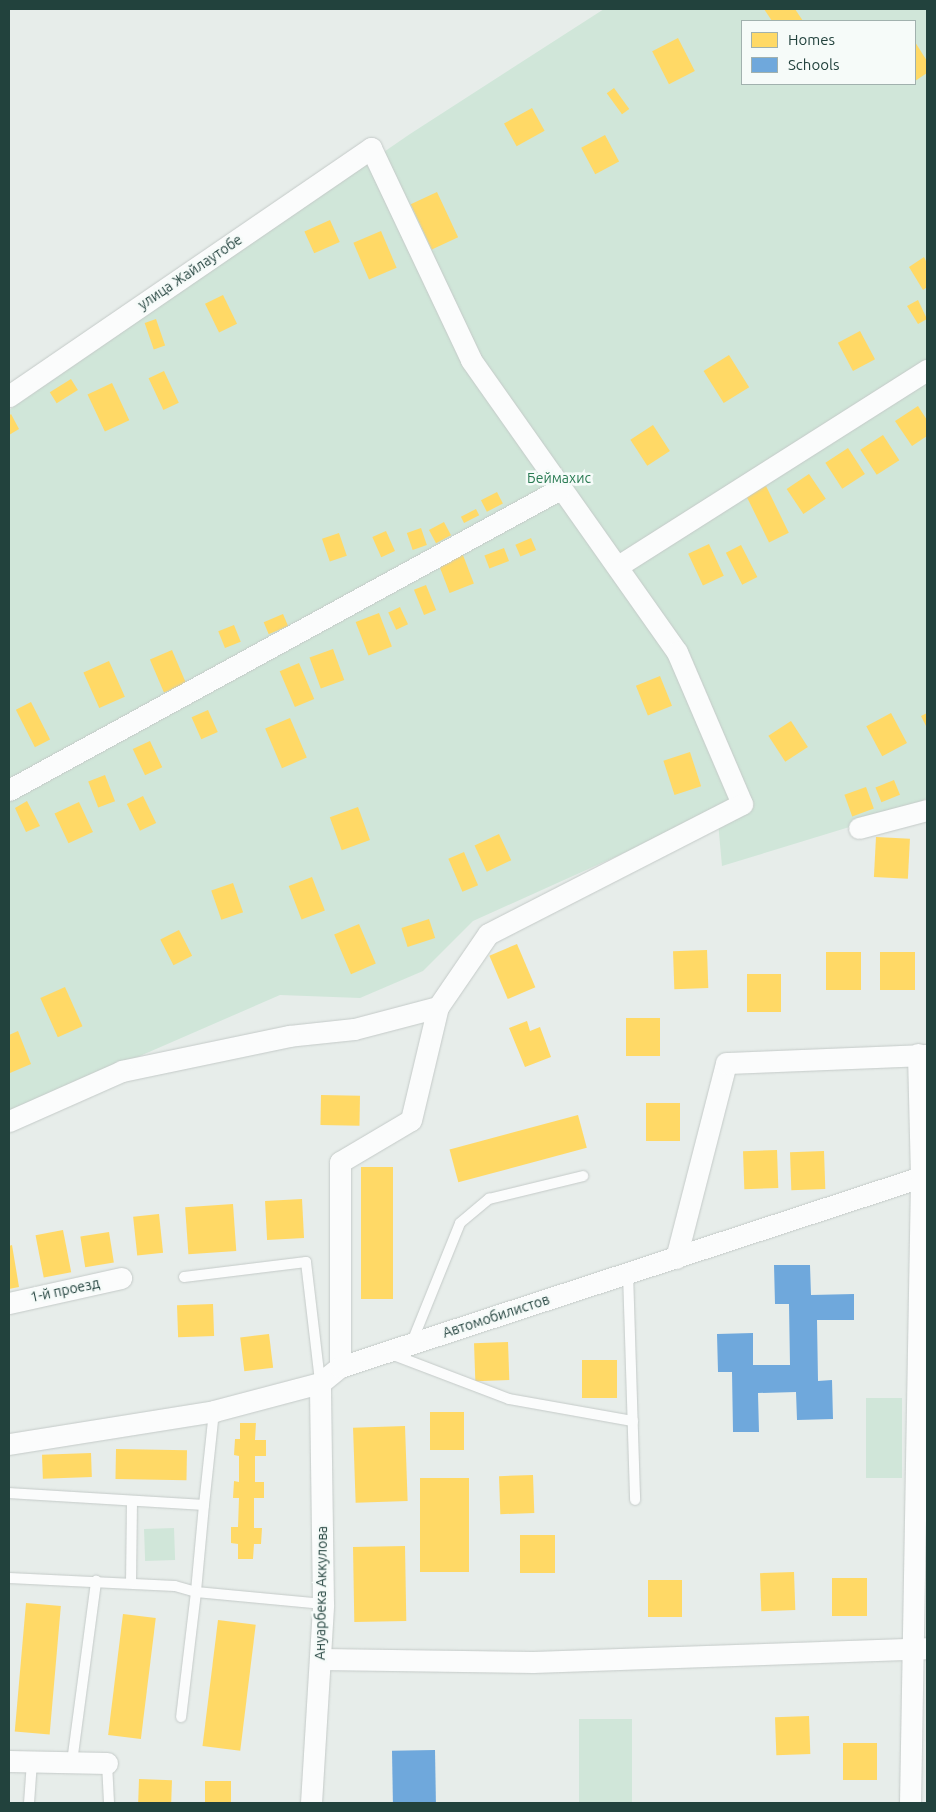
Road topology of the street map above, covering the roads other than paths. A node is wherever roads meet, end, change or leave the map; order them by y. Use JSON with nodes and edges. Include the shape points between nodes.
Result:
{"nodes":[{"id":1,"x":927,"y":370,"type":"edge"},
{"id":2,"x":9,"y":396,"type":"edge"},
{"id":3,"x":560,"y":489,"type":"junction"},
{"id":4,"x":618,"y":566,"type":"junction"},
{"id":5,"x":9,"y":790,"type":"edge"},
{"id":6,"x":927,"y":810,"type":"edge"},
{"id":7,"x":859,"y":828,"type":"dead end"},
{"id":8,"x":438,"y":1007,"type":"junction"},
{"id":9,"x":922,"y":1055,"type":"edge"},
{"id":10,"x":9,"y":1121,"type":"edge"},
{"id":11,"x":583,"y":1176,"type":"dead end"},
{"id":12,"x":921,"y":1177,"type":"junction"},
{"id":13,"x":676,"y":1258,"type":"junction"},
{"id":14,"x":628,"y":1273,"type":"junction"},
{"id":15,"x":184,"y":1277,"type":"dead end"},
{"id":16,"x":121,"y":1278,"type":"dead end"},
{"id":17,"x":9,"y":1303,"type":"edge"},
{"id":18,"x":412,"y":1343,"type":"junction"},
{"id":19,"x":386,"y":1352,"type":"junction"},
{"id":20,"x":340,"y":1367,"type":"junction"},
{"id":21,"x":320,"y":1383,"type":"junction"},
{"id":22,"x":214,"y":1411,"type":"junction"},
{"id":23,"x":633,"y":1421,"type":"junction"},
{"id":24,"x":9,"y":1444,"type":"edge"},
{"id":25,"x":9,"y":1493,"type":"edge"},
{"id":26,"x":635,"y":1500,"type":"dead end"},
{"id":27,"x":132,"y":1501,"type":"junction"},
{"id":28,"x":204,"y":1505,"type":"junction"},
{"id":29,"x":9,"y":1578,"type":"edge"},
{"id":30,"x":96,"y":1581,"type":"junction"},
{"id":31,"x":131,"y":1583,"type":"junction"},
{"id":32,"x":196,"y":1592,"type":"junction"},
{"id":33,"x":323,"y":1604,"type":"junction"},
{"id":34,"x":920,"y":1647,"type":"edge"},
{"id":35,"x":321,"y":1659,"type":"junction"},
{"id":36,"x":181,"y":1717,"type":"dead end"},
{"id":37,"x":9,"y":1761,"type":"edge"},
{"id":38,"x":32,"y":1762,"type":"junction"},
{"id":39,"x":72,"y":1762,"type":"junction"},
{"id":40,"x":107,"y":1763,"type":"joint"},
{"id":41,"x":29,"y":1803,"type":"edge"},
{"id":42,"x":109,"y":1803,"type":"edge"},
{"id":43,"x":312,"y":1803,"type":"edge"},
{"id":44,"x":910,"y":1803,"type":"edge"}],
"edges":[{"from":1,"to":4,"type":"street"},
{"from":2,"to":3,"type":"street","name":"улица Жайлаутобе","via":[[371,148],[471,360]]},
{"from":3,"to":4,"type":"street"},
{"from":3,"to":5,"type":"street"},
{"from":4,"to":8,"type":"street","via":[[677,652],[742,804],[488,934]]},
{"from":6,"to":7,"type":"street"},
{"from":8,"to":10,"type":"street","via":[[354,1029],[289,1036],[122,1071]]},
{"from":8,"to":20,"type":"street","via":[[411,1120],[340,1162]]},
{"from":9,"to":12,"type":"street"},
{"from":9,"to":13,"type":"street","via":[[726,1063]]},
{"from":11,"to":18,"type":"lane","via":[[490,1199],[460,1223]]},
{"from":12,"to":13,"type":"street","name":"Автомобилистов"},
{"from":12,"to":34,"type":"street"},
{"from":13,"to":14,"type":"street","name":"Автомобилистов"},
{"from":14,"to":18,"type":"street","name":"Автомобилистов"},
{"from":14,"to":23,"type":"lane"},
{"from":15,"to":21,"type":"lane","via":[[306,1262]]},
{"from":16,"to":17,"type":"street","name":"1-й проезд"},
{"from":18,"to":19,"type":"street","name":"Автомобилистов"},
{"from":19,"to":20,"type":"street","name":"Автомобилистов"},
{"from":19,"to":23,"type":"lane","via":[[508,1399]]},
{"from":20,"to":21,"type":"street","name":"Автомобилистов"},
{"from":21,"to":22,"type":"street"},
{"from":21,"to":33,"type":"street","name":"Ануарбека Аккулова"},
{"from":22,"to":24,"type":"street"},
{"from":22,"to":28,"type":"lane"},
{"from":23,"to":26,"type":"lane"},
{"from":25,"to":27,"type":"lane"},
{"from":27,"to":28,"type":"lane"},
{"from":27,"to":31,"type":"lane"},
{"from":28,"to":32,"type":"lane"},
{"from":29,"to":30,"type":"lane"},
{"from":30,"to":31,"type":"lane"},
{"from":30,"to":39,"type":"lane"},
{"from":31,"to":32,"type":"lane","via":[[175,1586]]},
{"from":32,"to":33,"type":"lane"},
{"from":32,"to":36,"type":"lane"},
{"from":33,"to":35,"type":"street","name":"Ануарбека Аккулова"},
{"from":34,"to":35,"type":"street","via":[[533,1662]]},
{"from":34,"to":44,"type":"street"},
{"from":35,"to":43,"type":"street","name":"Ануарбека Аккулова"},
{"from":37,"to":38,"type":"street"},
{"from":38,"to":39,"type":"street"},
{"from":38,"to":41,"type":"lane"},
{"from":39,"to":40,"type":"street"},
{"from":40,"to":42,"type":"lane"}]}
